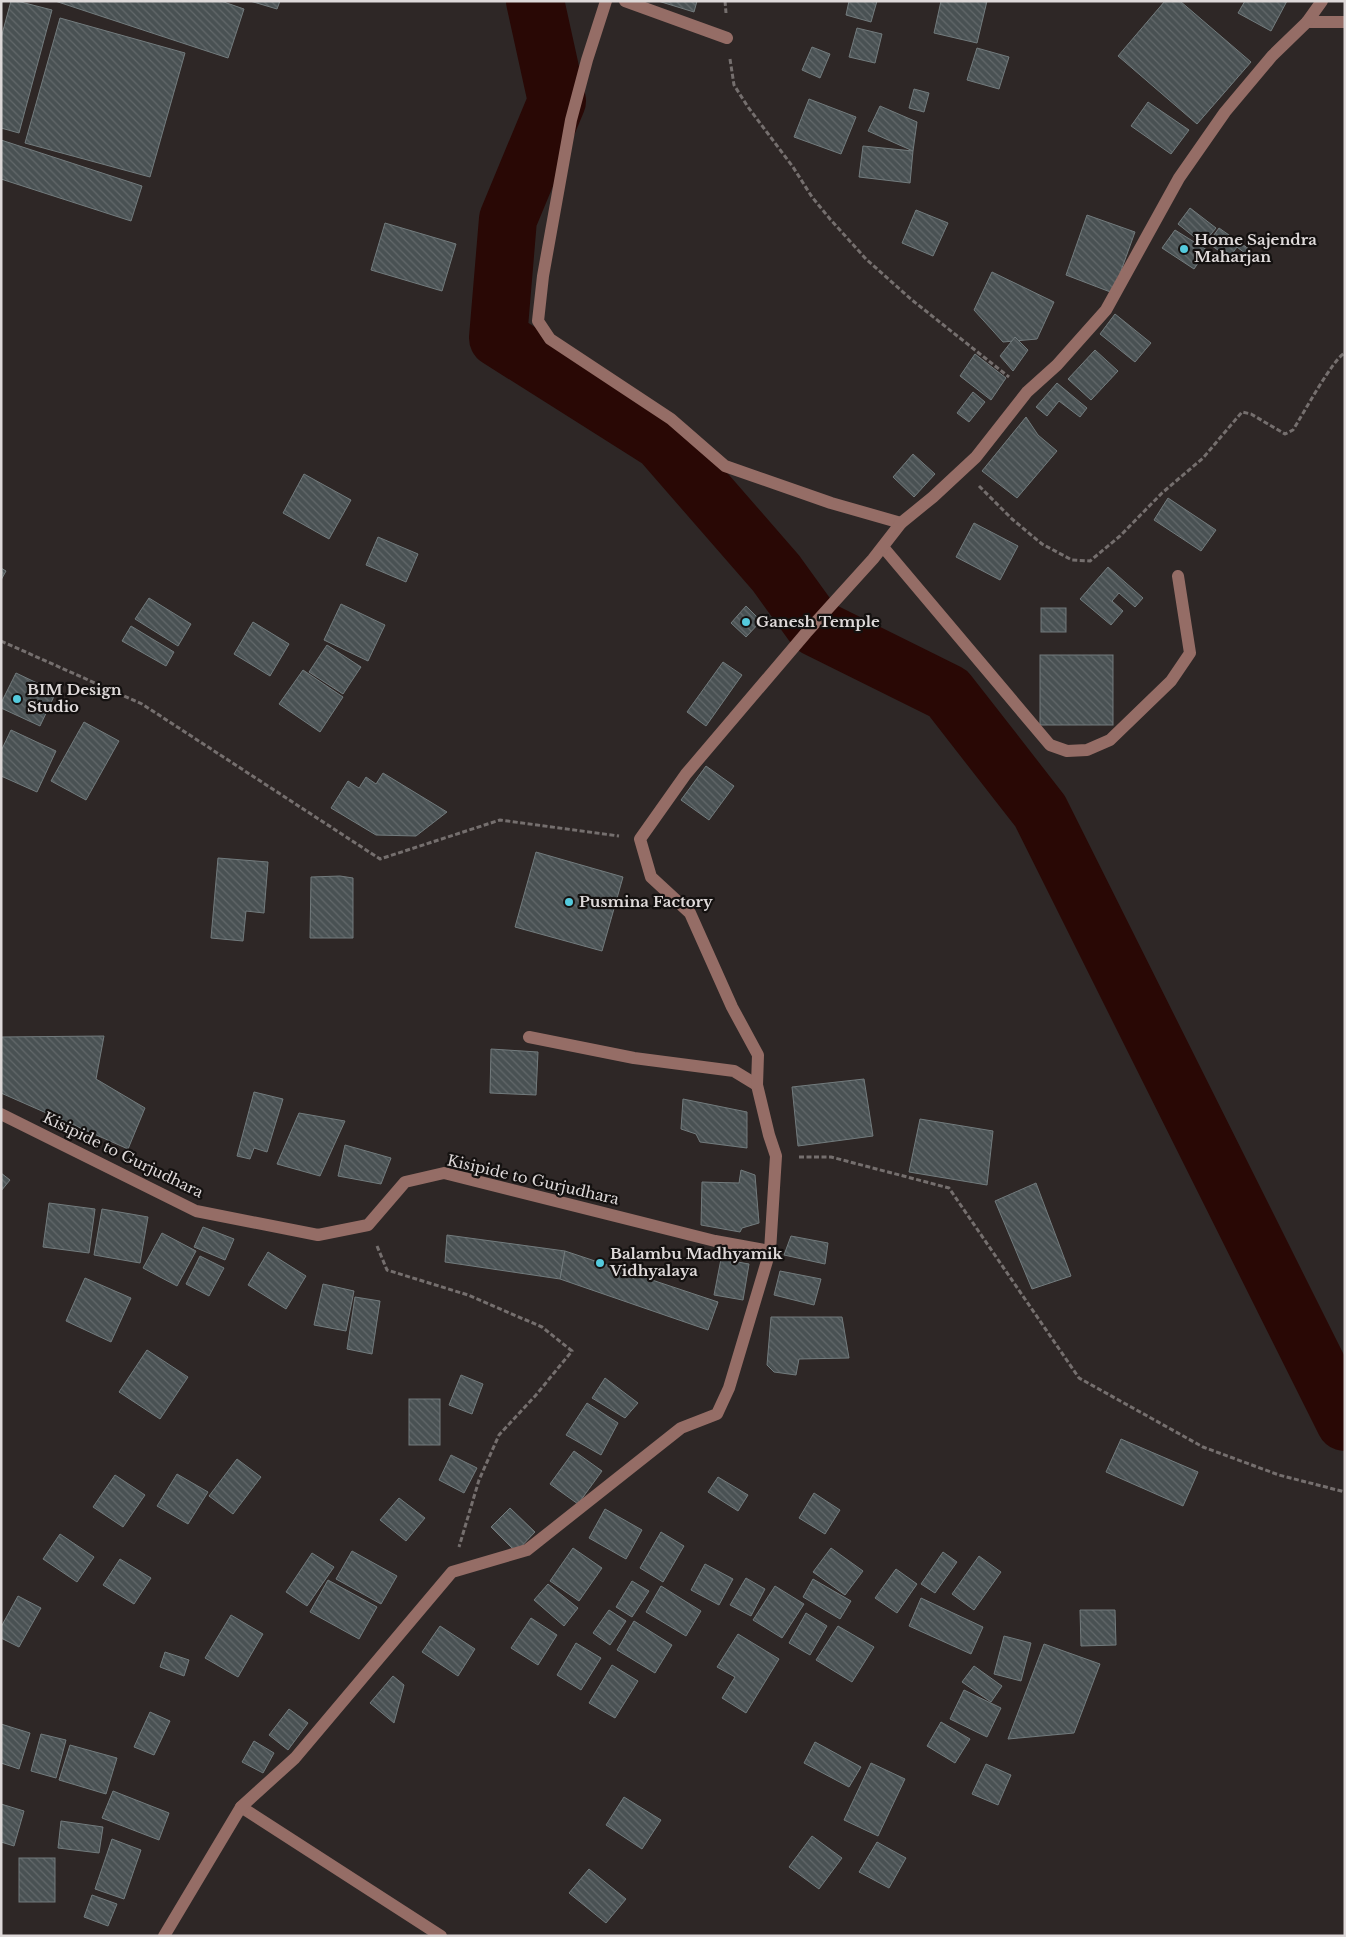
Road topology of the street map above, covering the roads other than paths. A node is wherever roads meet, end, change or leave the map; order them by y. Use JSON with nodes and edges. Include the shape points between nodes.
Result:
{"nodes":[{"id":1,"x":606,"y":1,"type":"edge"},
{"id":2,"x":625,"y":1,"type":"edge"},
{"id":3,"x":1322,"y":1,"type":"edge"},
{"id":4,"x":1307,"y":22,"type":"junction"},
{"id":5,"x":1345,"y":22,"type":"edge"},
{"id":6,"x":727,"y":38,"type":"road end"},
{"id":7,"x":901,"y":523,"type":"junction"},
{"id":8,"x":883,"y":547,"type":"junction"},
{"id":9,"x":1178,"y":576,"type":"dead end"},
{"id":10,"x":529,"y":1037,"type":"dead end"},
{"id":11,"x":757,"y":1085,"type":"junction"},
{"id":12,"x":1,"y":1114,"type":"edge"},
{"id":13,"x":770,"y":1251,"type":"junction"},
{"id":14,"x":241,"y":1807,"type":"junction"},
{"id":15,"x":164,"y":1936,"type":"edge"},
{"id":16,"x":441,"y":1936,"type":"edge"}],
"edges":[{"from":1,"to":7,"type":"street","via":[[571,120],[538,321],[550,340],[671,419],[725,466]]},
{"from":2,"to":6,"type":"street"},
{"from":3,"to":4,"type":"street"},
{"from":4,"to":5,"type":"street"},
{"from":4,"to":7,"type":"street","via":[[1272,56],[1225,112],[1179,178],[1106,310],[1058,364],[1027,392],[976,457]]},
{"from":7,"to":8,"type":"street"},
{"from":8,"to":9,"type":"street","via":[[1050,745],[1068,751],[1087,750],[1110,740],[1171,681],[1190,653]]},
{"from":8,"to":11,"type":"street","via":[[686,774],[640,839],[650,877],[690,913],[732,1007],[758,1055]]},
{"from":10,"to":11,"type":"street","via":[[634,1058],[734,1071]]},
{"from":11,"to":13,"type":"street","via":[[776,1156]]},
{"from":12,"to":13,"type":"street","name":"Kisipide to Gurjudhara","via":[[196,1210],[318,1234],[368,1225],[405,1182],[444,1173],[715,1241]]},
{"from":13,"to":14,"type":"street","via":[[729,1388],[717,1414],[681,1428],[527,1550],[452,1572],[295,1758]]},
{"from":14,"to":15,"type":"street"},
{"from":14,"to":16,"type":"street"}]}
